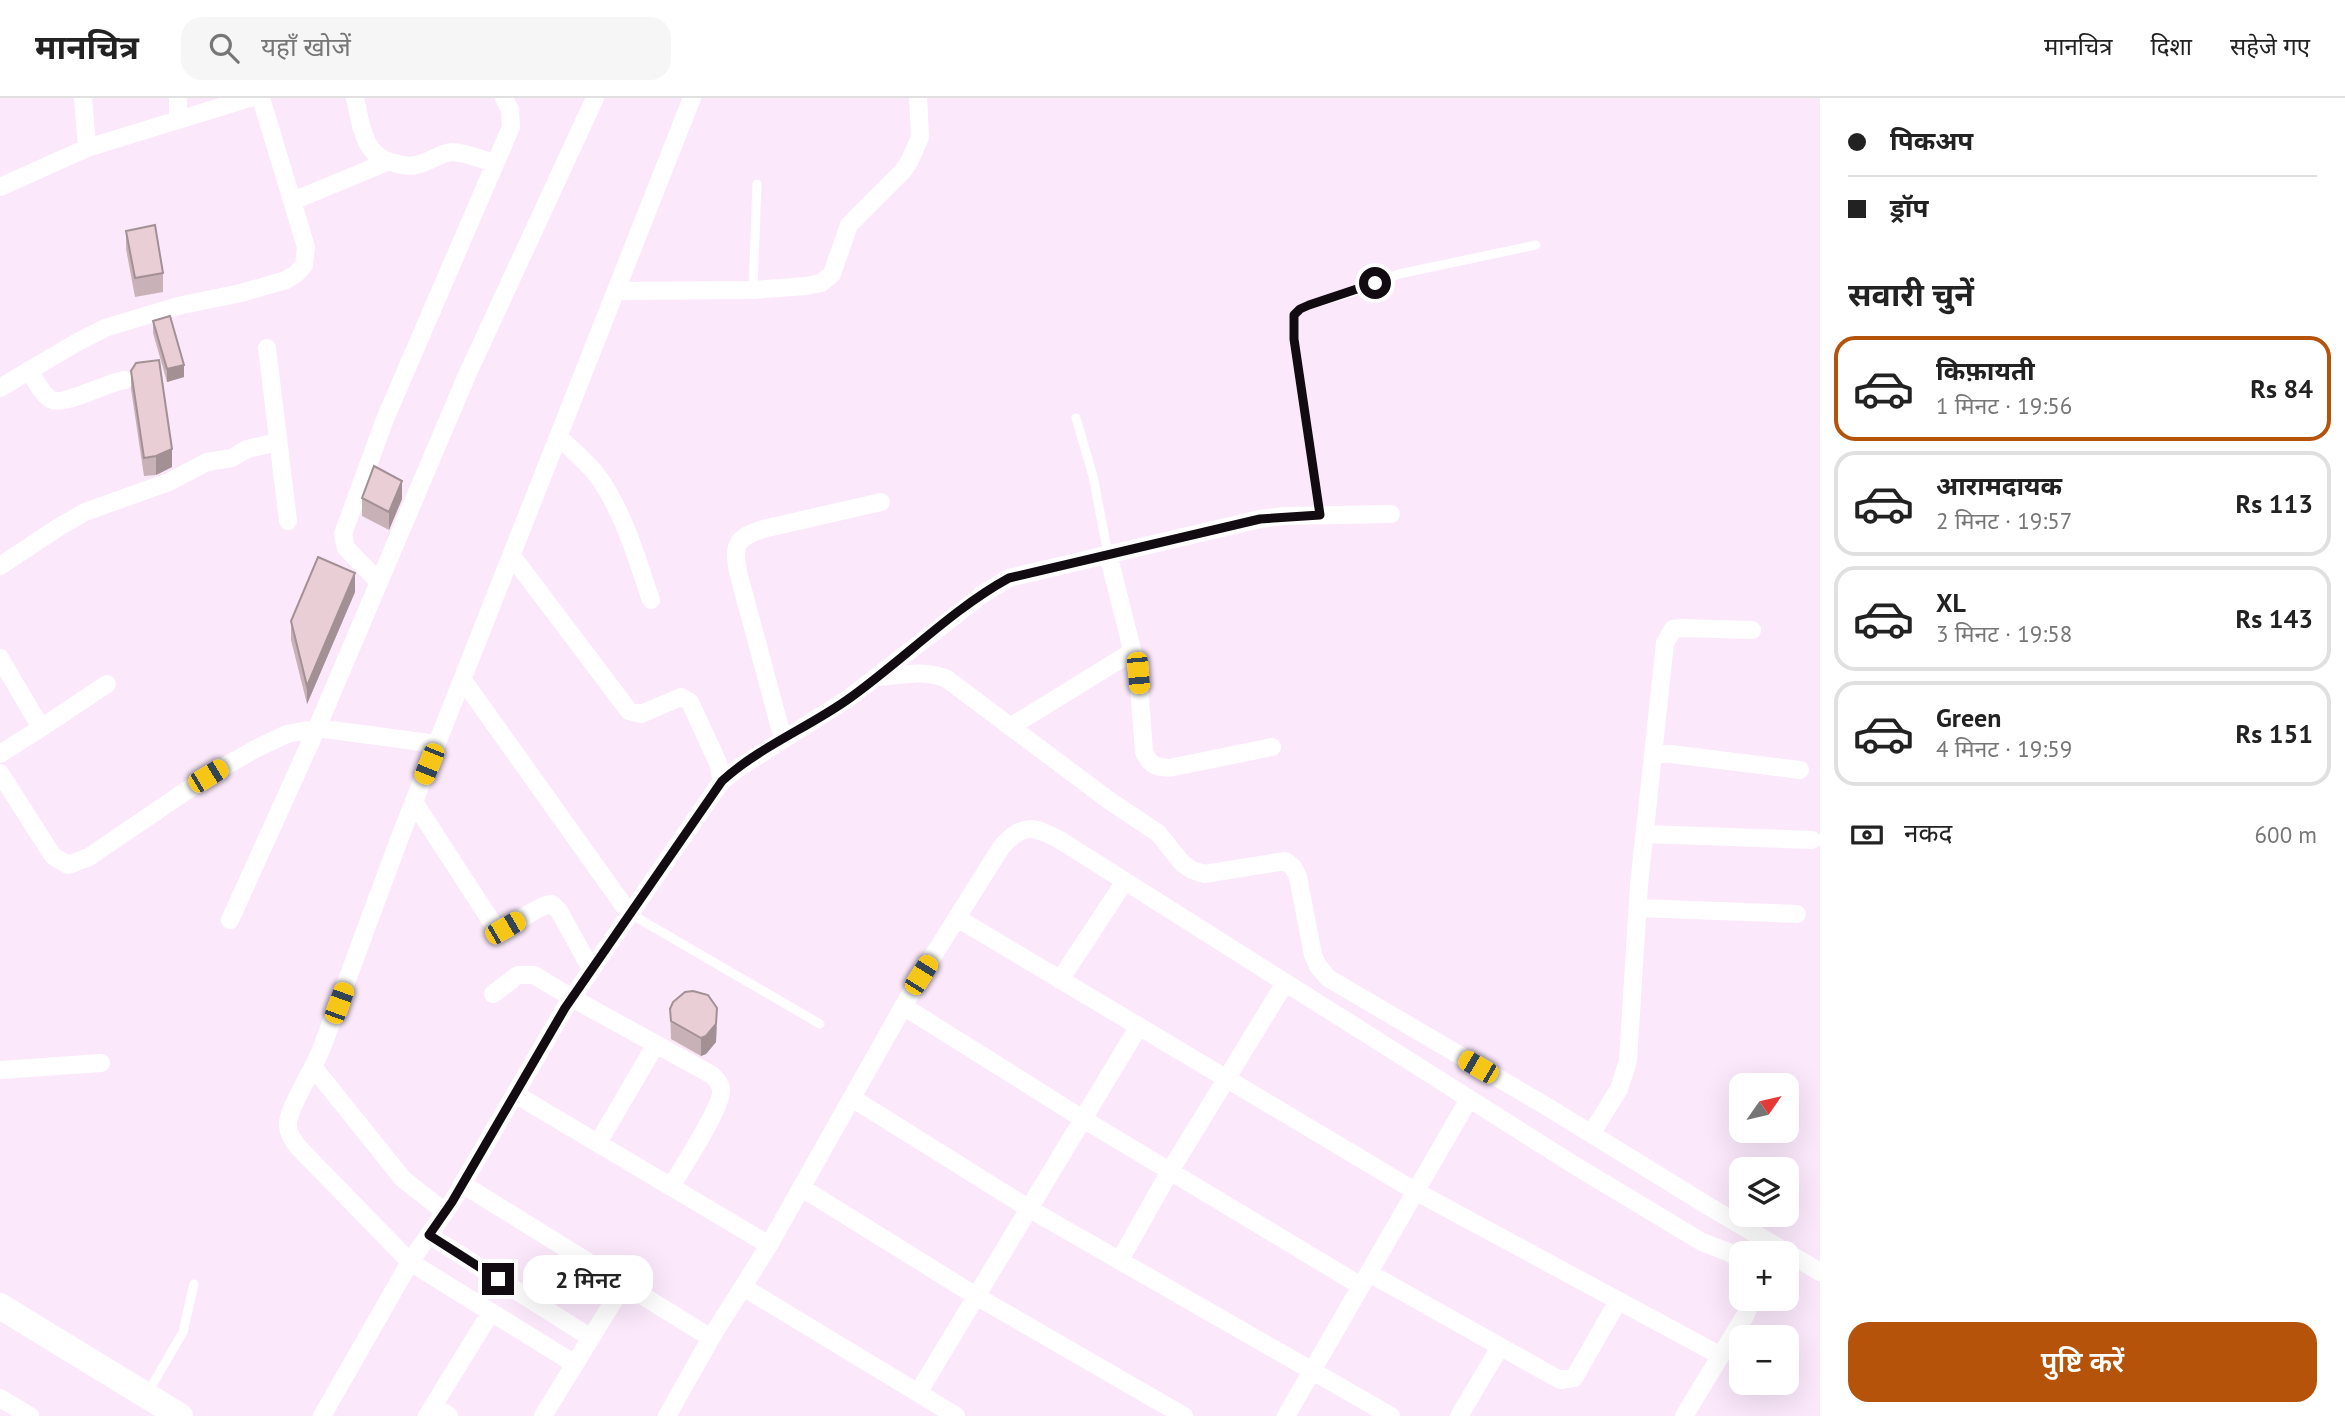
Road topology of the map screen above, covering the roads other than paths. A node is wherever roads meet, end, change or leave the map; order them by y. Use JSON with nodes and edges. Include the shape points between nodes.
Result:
{"nodes":[{"id":1,"x":83,"y":98,"type":"edge"},
{"id":2,"x":177,"y":98,"type":"edge"},
{"id":3,"x":250,"y":98,"type":"edge"},
{"id":4,"x":261,"y":98,"type":"edge"},
{"id":5,"x":355,"y":98,"type":"edge"},
{"id":6,"x":504,"y":98,"type":"edge"},
{"id":7,"x":595,"y":98,"type":"edge"},
{"id":8,"x":692,"y":98,"type":"edge"},
{"id":9,"x":918,"y":98,"type":"edge"},
{"id":10,"x":178,"y":120,"type":"junction"},
{"id":11,"x":87,"y":148,"type":"junction"},
{"id":12,"x":387,"y":162,"type":"junction"},
{"id":13,"x":494,"y":163,"type":"junction"},
{"id":14,"x":757,"y":184,"type":"dead end"},
{"id":15,"x":0,"y":187,"type":"edge"},
{"id":16,"x":293,"y":201,"type":"junction"},
{"id":17,"x":1536,"y":245,"type":"dead end"},
{"id":18,"x":753,"y":290,"type":"junction"},
{"id":19,"x":616,"y":291,"type":"junction"},
{"id":20,"x":267,"y":348,"type":"dead end"},
{"id":21,"x":29,"y":370,"type":"junction"},
{"id":22,"x":125,"y":380,"type":"dead end"},
{"id":23,"x":0,"y":388,"type":"edge"},
{"id":24,"x":1076,"y":418,"type":"dead end"},
{"id":25,"x":559,"y":436,"type":"junction"},
{"id":26,"x":278,"y":442,"type":"junction"},
{"id":27,"x":881,"y":502,"type":"dead end"},
{"id":28,"x":1391,"y":514,"type":"dead end"},
{"id":29,"x":1320,"y":515,"type":"junction"},
{"id":30,"x":288,"y":520,"type":"dead end"},
{"id":31,"x":1108,"y":554,"type":"junction"},
{"id":32,"x":512,"y":556,"type":"junction"},
{"id":33,"x":0,"y":566,"type":"edge"},
{"id":34,"x":379,"y":582,"type":"junction"},
{"id":35,"x":651,"y":600,"type":"dead end"},
{"id":36,"x":1752,"y":630,"type":"dead end"},
{"id":37,"x":1132,"y":652,"type":"junction"},
{"id":38,"x":0,"y":658,"type":"edge"},
{"id":39,"x":878,"y":677,"type":"junction"},
{"id":40,"x":463,"y":680,"type":"junction"},
{"id":41,"x":107,"y":684,"type":"dead end"},
{"id":42,"x":1010,"y":727,"type":"junction"},
{"id":43,"x":41,"y":728,"type":"junction"},
{"id":44,"x":317,"y":728,"type":"junction"},
{"id":45,"x":783,"y":740,"type":"junction"},
{"id":46,"x":437,"y":744,"type":"junction"},
{"id":47,"x":1272,"y":747,"type":"dead end"},
{"id":48,"x":1654,"y":752,"type":"junction"},
{"id":49,"x":0,"y":754,"type":"edge"},
{"id":50,"x":1800,"y":770,"type":"dead end"},
{"id":51,"x":0,"y":773,"type":"edge"},
{"id":52,"x":722,"y":781,"type":"junction"},
{"id":53,"x":414,"y":802,"type":"junction"},
{"id":54,"x":1645,"y":834,"type":"junction"},
{"id":55,"x":1812,"y":840,"type":"dead end"},
{"id":56,"x":1125,"y":881,"type":"junction"},
{"id":57,"x":1638,"y":908,"type":"junction"},
{"id":58,"x":629,"y":913,"type":"junction"},
{"id":59,"x":1797,"y":914,"type":"dead end"},
{"id":60,"x":957,"y":918,"type":"junction"},
{"id":61,"x":230,"y":920,"type":"dead end"},
{"id":62,"x":591,"y":969,"type":"junction"},
{"id":63,"x":1060,"y":980,"type":"junction"},
{"id":64,"x":1285,"y":984,"type":"junction"},
{"id":65,"x":493,"y":994,"type":"dead end"},
{"id":66,"x":572,"y":999,"type":"junction"},
{"id":67,"x":903,"y":1006,"type":"junction"},
{"id":68,"x":820,"y":1024,"type":"dead end"},
{"id":69,"x":1139,"y":1026,"type":"junction"},
{"id":70,"x":656,"y":1044,"type":"junction"},
{"id":71,"x":100,"y":1063,"type":"dead end"},
{"id":72,"x":314,"y":1068,"type":"junction"},
{"id":73,"x":0,"y":1070,"type":"edge"},
{"id":74,"x":1226,"y":1078,"type":"junction"},
{"id":75,"x":516,"y":1094,"type":"junction"},
{"id":76,"x":852,"y":1098,"type":"junction"},
{"id":77,"x":1469,"y":1099,"type":"junction"},
{"id":78,"x":1083,"y":1119,"type":"junction"},
{"id":79,"x":1591,"y":1135,"type":"junction"},
{"id":80,"x":598,"y":1143,"type":"junction"},
{"id":81,"x":1170,"y":1171,"type":"junction"},
{"id":82,"x":462,"y":1184,"type":"junction"},
{"id":83,"x":671,"y":1187,"type":"junction"},
{"id":84,"x":802,"y":1188,"type":"junction"},
{"id":85,"x":1415,"y":1191,"type":"junction"},
{"id":86,"x":1028,"y":1208,"type":"junction"},
{"id":87,"x":444,"y":1212,"type":"junction"},
{"id":88,"x":429,"y":1235,"type":"junction"},
{"id":89,"x":769,"y":1245,"type":"junction"},
{"id":90,"x":1729,"y":1253,"type":"edge"},
{"id":91,"x":1120,"y":1260,"type":"junction"},
{"id":92,"x":410,"y":1262,"type":"junction"},
{"id":93,"x":1820,"y":1272,"type":"edge"},
{"id":94,"x":1365,"y":1280,"type":"junction"},
{"id":95,"x":194,"y":1284,"type":"dead end"},
{"id":96,"x":624,"y":1284,"type":"junction"},
{"id":97,"x":743,"y":1287,"type":"junction"},
{"id":98,"x":976,"y":1296,"type":"junction"},
{"id":99,"x":1618,"y":1301,"type":"junction"},
{"id":100,"x":0,"y":1306,"type":"edge"},
{"id":101,"x":1747,"y":1311,"type":"edge"},
{"id":102,"x":491,"y":1312,"type":"junction"},
{"id":103,"x":591,"y":1338,"type":"junction"},
{"id":104,"x":711,"y":1338,"type":"junction"},
{"id":105,"x":1500,"y":1347,"type":"junction"},
{"id":106,"x":1720,"y":1356,"type":"junction"},
{"id":107,"x":575,"y":1364,"type":"junction"},
{"id":108,"x":1313,"y":1370,"type":"junction"},
{"id":109,"x":918,"y":1393,"type":"junction"},
{"id":110,"x":146,"y":1395,"type":"junction"},
{"id":111,"x":0,"y":1398,"type":"edge"},
{"id":112,"x":430,"y":1411,"type":"edge"},
{"id":113,"x":30,"y":1416,"type":"edge"},
{"id":114,"x":180,"y":1416,"type":"edge"},
{"id":115,"x":322,"y":1416,"type":"edge"},
{"id":116,"x":449,"y":1416,"type":"edge"},
{"id":117,"x":543,"y":1416,"type":"edge"},
{"id":118,"x":667,"y":1416,"type":"edge"},
{"id":119,"x":956,"y":1416,"type":"edge"},
{"id":120,"x":1184,"y":1416,"type":"edge"},
{"id":121,"x":1286,"y":1416,"type":"edge"},
{"id":122,"x":1391,"y":1416,"type":"edge"},
{"id":123,"x":1459,"y":1416,"type":"edge"},
{"id":124,"x":1684,"y":1416,"type":"edge"}],
"edges":[{"from":1,"to":11,"type":"street"},
{"from":2,"to":10,"type":"street"},
{"from":3,"to":10,"type":"street"},
{"from":4,"to":16,"type":"street"},
{"from":5,"to":12,"type":"street","via":[[369,148]]},
{"from":6,"to":13,"type":"street","via":[[511,127]]},
{"from":7,"to":34,"type":"street","via":[[467,376]]},
{"from":8,"to":19,"type":"street"},
{"from":9,"to":18,"type":"street","via":[[920,137],[910,160],[849,225],[827,280],[814,286]]},
{"from":10,"to":11,"type":"street"},
{"from":11,"to":15,"type":"street"},
{"from":12,"to":13,"type":"street","via":[[416,166],[455,152]]},
{"from":12,"to":16,"type":"street"},
{"from":13,"to":34,"type":"street","via":[[385,419],[343,534],[346,548]]},
{"from":14,"to":18,"type":"lane"},
{"from":16,"to":21,"type":"street","via":[[307,255],[296,274],[105,328]]},
{"from":17,"to":29,"type":"lane","via":[[1399,274],[1309,305],[1294,315]]},
{"from":18,"to":19,"type":"street"},
{"from":19,"to":25,"type":"street"},
{"from":20,"to":26,"type":"street"},
{"from":21,"to":22,"type":"street","via":[[55,401]]},
{"from":21,"to":23,"type":"street"},
{"from":24,"to":31,"type":"lane"},
{"from":25,"to":32,"type":"street"},
{"from":25,"to":35,"type":"street","via":[[596,473],[613,499]]},
{"from":26,"to":30,"type":"street"},
{"from":26,"to":33,"type":"street","via":[[207,462],[169,482],[85,512]]},
{"from":27,"to":45,"type":"street","via":[[749,533],[734,552]]},
{"from":28,"to":29,"type":"street"},
{"from":29,"to":31,"type":"street","via":[[1260,519]]},
{"from":31,"to":37,"type":"street"},
{"from":31,"to":39,"type":"street","via":[[1009,578]]},
{"from":32,"to":40,"type":"street"},
{"from":32,"to":52,"type":"street","via":[[629,711],[641,714],[681,698],[690,702]]},
{"from":34,"to":44,"type":"street"},
{"from":36,"to":48,"type":"street","via":[[1682,628],[1668,635]]},
{"from":37,"to":42,"type":"street"},
{"from":37,"to":47,"type":"street","via":[[1144,752],[1150,764],[1169,768]]},
{"from":38,"to":43,"type":"street"},
{"from":39,"to":42,"type":"street","via":[[935,674]]},
{"from":39,"to":45,"type":"street"},
{"from":40,"to":46,"type":"street"},
{"from":40,"to":58,"type":"street"},
{"from":41,"to":43,"type":"street"},
{"from":42,"to":79,"type":"street","via":[[1158,833],[1192,870],[1204,873],[1285,861],[1298,877],[1313,955],[1328,978]]},
{"from":43,"to":49,"type":"street"},
{"from":44,"to":46,"type":"street"},
{"from":44,"to":51,"type":"street","via":[[287,734],[248,753],[89,857],[68,865],[53,856]]},
{"from":44,"to":61,"type":"street"},
{"from":45,"to":52,"type":"street"},
{"from":46,"to":53,"type":"street"},
{"from":48,"to":50,"type":"street"},
{"from":48,"to":54,"type":"street"},
{"from":52,"to":58,"type":"street"},
{"from":53,"to":62,"type":"street","via":[[493,924],[505,928],[552,904]]},
{"from":53,"to":72,"type":"street"},
{"from":54,"to":55,"type":"street"},
{"from":54,"to":57,"type":"street"},
{"from":56,"to":60,"type":"street","via":[[1040,829],[1027,828],[1014,833],[1002,846]]},
{"from":56,"to":63,"type":"street"},
{"from":56,"to":64,"type":"street"},
{"from":57,"to":59,"type":"street"},
{"from":57,"to":79,"type":"street","via":[[1628,1061],[1619,1090]]},
{"from":58,"to":62,"type":"street"},
{"from":58,"to":68,"type":"lane"},
{"from":60,"to":63,"type":"street"},
{"from":60,"to":67,"type":"street"},
{"from":62,"to":66,"type":"street"},
{"from":63,"to":69,"type":"street"},
{"from":64,"to":74,"type":"street"},
{"from":64,"to":77,"type":"street"},
{"from":65,"to":66,"type":"street","via":[[526,974]]},
{"from":66,"to":70,"type":"street"},
{"from":66,"to":75,"type":"street"},
{"from":67,"to":76,"type":"street"},
{"from":67,"to":78,"type":"street"},
{"from":69,"to":74,"type":"street"},
{"from":69,"to":78,"type":"street"},
{"from":70,"to":80,"type":"street"},
{"from":70,"to":83,"type":"street","via":[[712,1075],[722,1090],[719,1105]]},
{"from":71,"to":73,"type":"street"},
{"from":72,"to":87,"type":"street","via":[[403,1179]]},
{"from":72,"to":92,"type":"street","via":[[288,1123],[290,1137]]},
{"from":74,"to":81,"type":"street"},
{"from":74,"to":85,"type":"street"},
{"from":75,"to":80,"type":"street"},
{"from":75,"to":82,"type":"street"},
{"from":76,"to":84,"type":"street"},
{"from":76,"to":86,"type":"street"},
{"from":77,"to":85,"type":"street"},
{"from":77,"to":90,"type":"street","via":[[1702,1242]]},
{"from":78,"to":81,"type":"street"},
{"from":78,"to":86,"type":"street"},
{"from":79,"to":93,"type":"street"},
{"from":80,"to":83,"type":"street"},
{"from":81,"to":91,"type":"street"},
{"from":81,"to":94,"type":"street"},
{"from":82,"to":87,"type":"street"},
{"from":82,"to":96,"type":"street"},
{"from":83,"to":89,"type":"street"},
{"from":84,"to":89,"type":"street"},
{"from":84,"to":98,"type":"street"},
{"from":85,"to":94,"type":"street"},
{"from":85,"to":99,"type":"street"},
{"from":86,"to":91,"type":"street"},
{"from":86,"to":98,"type":"street"},
{"from":87,"to":88,"type":"street"},
{"from":88,"to":92,"type":"street"},
{"from":88,"to":103,"type":"street"},
{"from":89,"to":97,"type":"street"},
{"from":91,"to":108,"type":"street"},
{"from":92,"to":102,"type":"street"},
{"from":92,"to":115,"type":"street"},
{"from":94,"to":105,"type":"street"},
{"from":94,"to":108,"type":"street"},
{"from":95,"to":110,"type":"lane","via":[[183,1332]]},
{"from":96,"to":103,"type":"street"},
{"from":96,"to":104,"type":"street"},
{"from":97,"to":104,"type":"street"},
{"from":97,"to":109,"type":"street"},
{"from":98,"to":109,"type":"street"},
{"from":98,"to":120,"type":"street"},
{"from":99,"to":105,"type":"street","via":[[1574,1378],[1560,1380]]},
{"from":99,"to":106,"type":"street"},
{"from":100,"to":110,"type":"street"},
{"from":101,"to":106,"type":"street"},
{"from":102,"to":107,"type":"street"},
{"from":102,"to":112,"type":"street"},
{"from":103,"to":107,"type":"street"},
{"from":104,"to":118,"type":"street"},
{"from":105,"to":123,"type":"street"},
{"from":106,"to":124,"type":"street"},
{"from":107,"to":117,"type":"street"},
{"from":108,"to":121,"type":"street"},
{"from":108,"to":122,"type":"street"},
{"from":109,"to":119,"type":"street"},
{"from":110,"to":114,"type":"street"},
{"from":111,"to":113,"type":"street"},
{"from":112,"to":116,"type":"street"}]}
